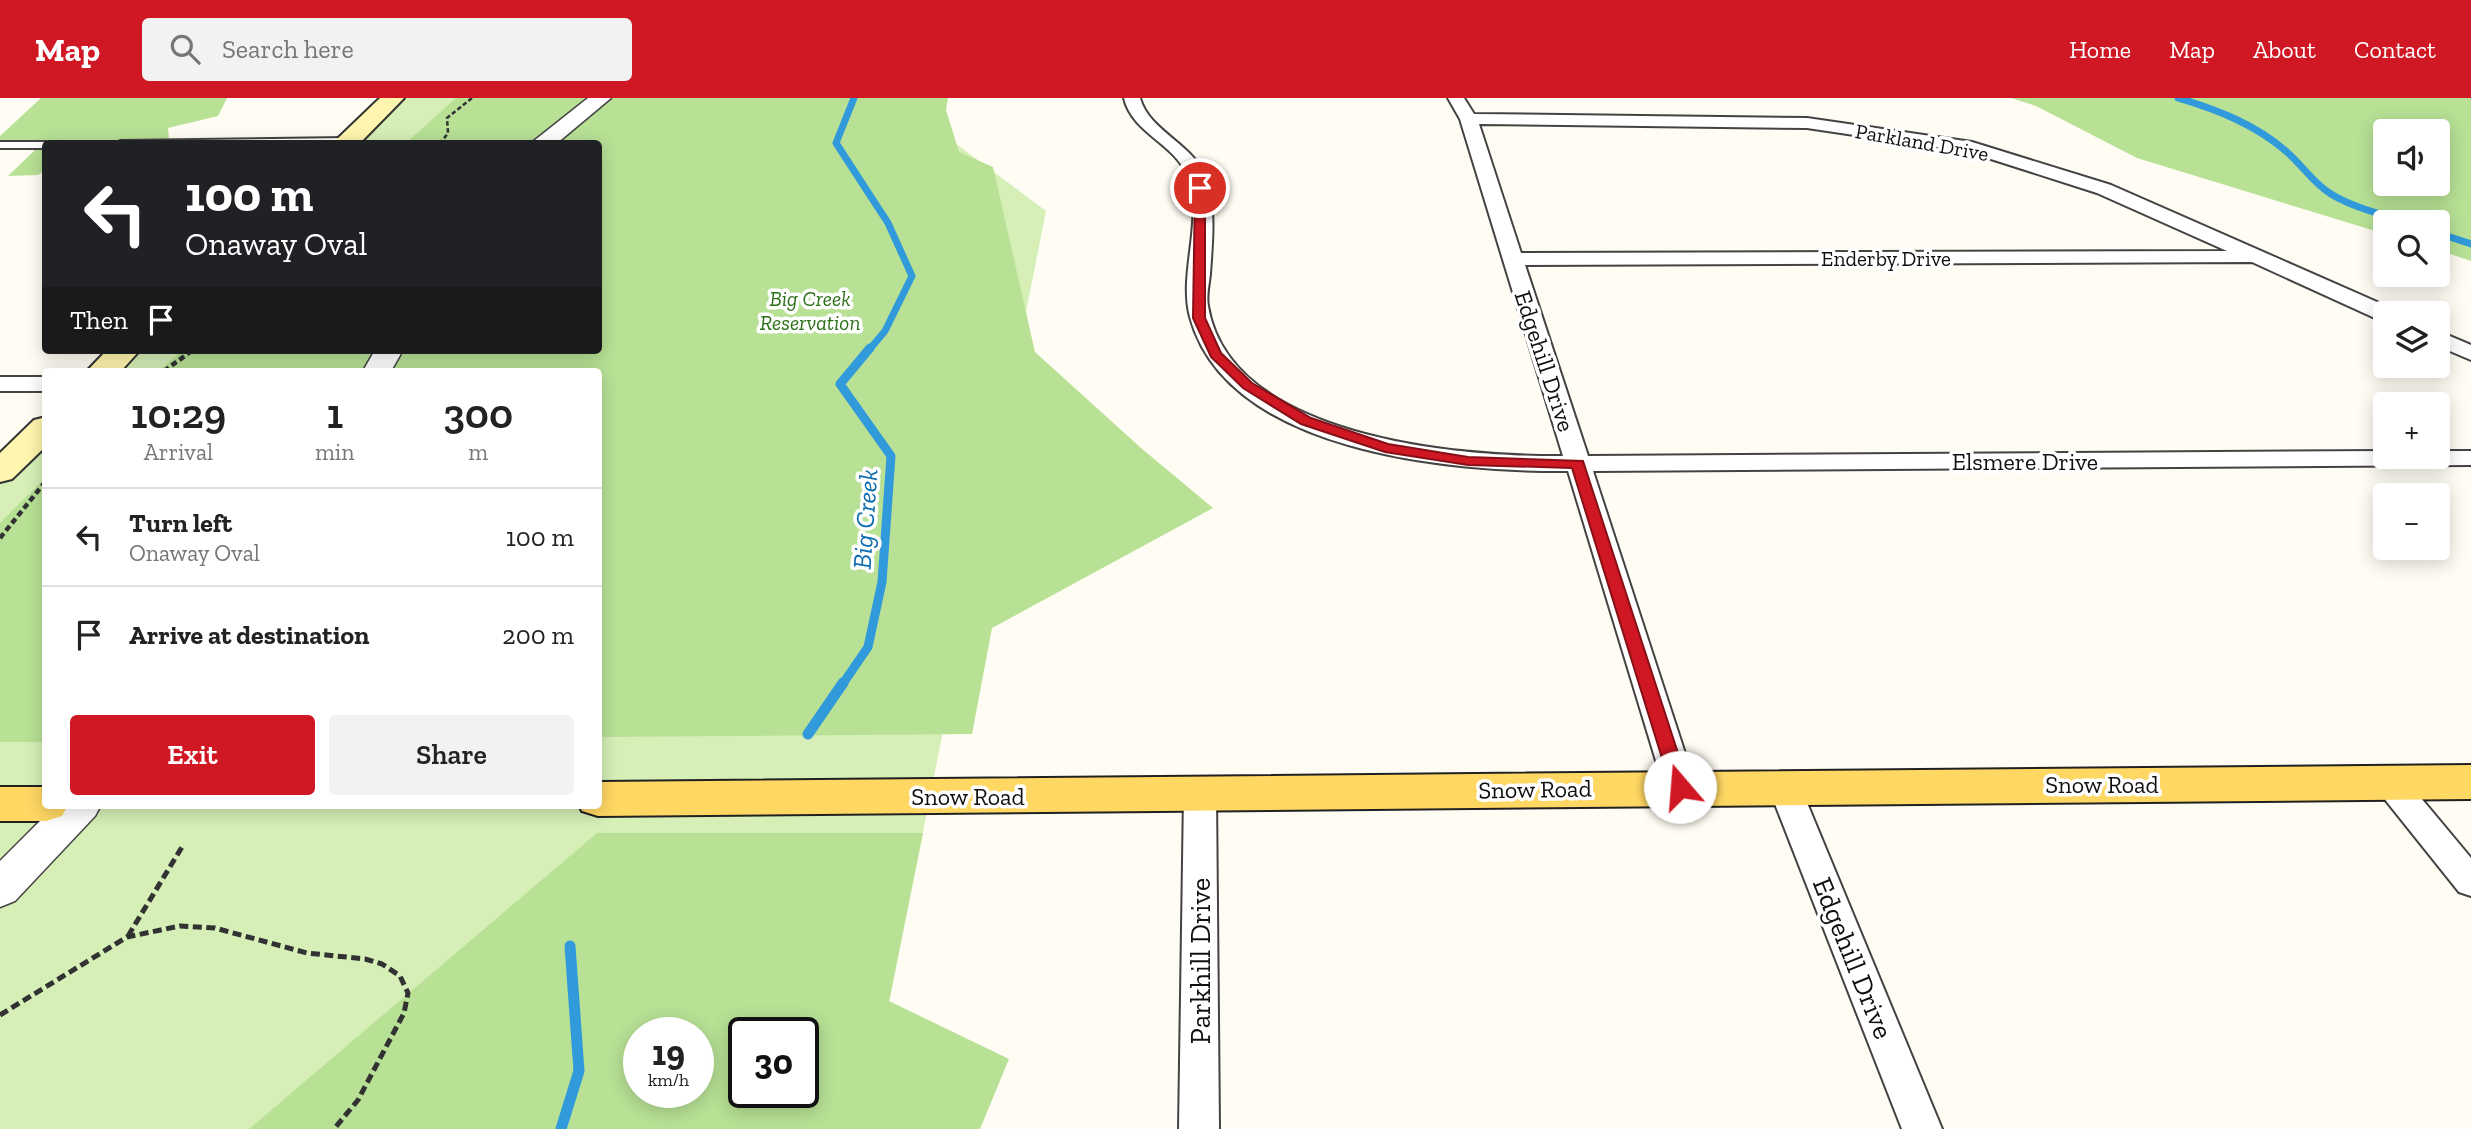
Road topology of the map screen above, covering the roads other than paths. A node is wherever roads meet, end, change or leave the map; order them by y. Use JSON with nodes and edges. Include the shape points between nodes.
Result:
{"nodes":[{"id":1,"x":393,"y":98,"type":"edge"},
{"id":2,"x":601,"y":98,"type":"edge"},
{"id":3,"x":1132,"y":98,"type":"edge"},
{"id":4,"x":1456,"y":98,"type":"edge"},
{"id":5,"x":1469,"y":120,"type":"junction"},
{"id":6,"x":347,"y":140,"type":"edge"},
{"id":7,"x":546,"y":140,"type":"edge"},
{"id":8,"x":0,"y":145,"type":"edge"},
{"id":9,"x":42,"y":145,"type":"edge"},
{"id":10,"x":2259,"y":257,"type":"junction"},
{"id":11,"x":1513,"y":259,"type":"junction"},
{"id":12,"x":2373,"y":309,"type":"edge"},
{"id":13,"x":2450,"y":343,"type":"edge"},
{"id":14,"x":2471,"y":353,"type":"edge"},
{"id":15,"x":121,"y":354,"type":"edge"},
{"id":16,"x":106,"y":368,"type":"edge"},
{"id":17,"x":0,"y":384,"type":"edge"},
{"id":18,"x":42,"y":384,"type":"edge"},
{"id":19,"x":42,"y":431,"type":"edge"},
{"id":20,"x":2471,"y":458,"type":"edge"},
{"id":21,"x":1578,"y":464,"type":"junction"},
{"id":22,"x":0,"y":472,"type":"edge"},
{"id":23,"x":2471,"y":782,"type":"edge"},
{"id":24,"x":2390,"y":783,"type":"junction"},
{"id":25,"x":1784,"y":786,"type":"junction"},
{"id":26,"x":1680,"y":787,"type":"junction"},
{"id":27,"x":1200,"y":794,"type":"junction"},
{"id":28,"x":602,"y":799,"type":"edge"},
{"id":29,"x":0,"y":804,"type":"edge"},
{"id":30,"x":42,"y":804,"type":"edge"},
{"id":31,"x":76,"y":809,"type":"edge"},
{"id":32,"x":2471,"y":882,"type":"edge"},
{"id":33,"x":0,"y":889,"type":"edge"},
{"id":34,"x":1199,"y":1129,"type":"edge"},
{"id":35,"x":1922,"y":1129,"type":"edge"}],
"edges":[{"from":1,"to":6,"type":"main road"},
{"from":2,"to":7,"type":"street"},
{"from":3,"to":21,"type":"street","name":"Elsmere Drive","via":[[1140,118],[1184,154],[1195,172],[1201,196],[1199,318],[1216,355],[1247,386],[1306,421],[1385,448],[1468,461]]},
{"from":4,"to":5,"type":"street","name":"Edgehill Drive"},
{"from":5,"to":10,"type":"street","name":"Parkland Drive","via":[[1807,123],[1972,147],[2105,190]]},
{"from":5,"to":11,"type":"street","name":"Edgehill Drive"},
{"from":8,"to":9,"type":"lane"},
{"from":10,"to":11,"type":"street","name":"Enderby Drive"},
{"from":10,"to":12,"type":"street","name":"Parkland Drive"},
{"from":11,"to":21,"type":"street","name":"Edgehill Drive"},
{"from":13,"to":14,"type":"street"},
{"from":15,"to":16,"type":"main road"},
{"from":17,"to":18,"type":"street"},
{"from":19,"to":22,"type":"main road"},
{"from":20,"to":21,"type":"street","name":"Elsmere Drive"},
{"from":21,"to":26,"type":"street","name":"Edgehill Drive"},
{"from":23,"to":24,"type":"main road","name":"Snow Road"},
{"from":24,"to":25,"type":"main road","name":"Snow Road"},
{"from":24,"to":32,"type":"street"},
{"from":25,"to":26,"type":"main road","name":"Snow Road"},
{"from":25,"to":35,"type":"street","name":"Edgehill Drive"},
{"from":26,"to":27,"type":"main road","name":"Snow Road"},
{"from":27,"to":28,"type":"main road","name":"Snow Road"},
{"from":27,"to":34,"type":"street","name":"Parkhill Drive"},
{"from":29,"to":30,"type":"main road"},
{"from":31,"to":33,"type":"street"}]}
